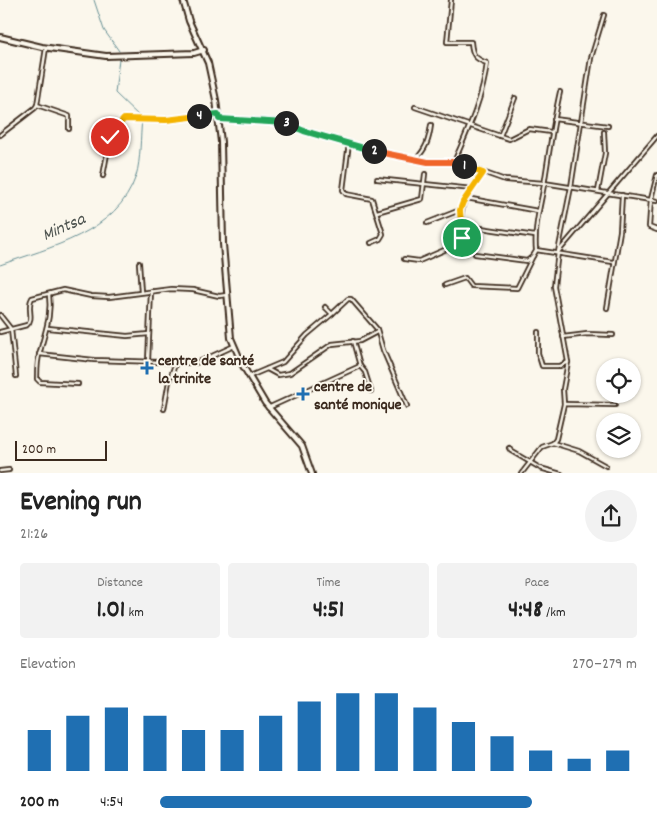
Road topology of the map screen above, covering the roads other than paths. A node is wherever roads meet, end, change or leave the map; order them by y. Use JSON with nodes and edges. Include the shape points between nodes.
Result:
{"nodes":[{"id":1,"x":183,"y":0,"type":"edge"},
{"id":2,"x":451,"y":0,"type":"edge"},
{"id":3,"x":604,"y":14,"type":"dead end"},
{"id":4,"x":0,"y":37,"type":"edge"},
{"id":5,"x":46,"y":48,"type":"junction"},
{"id":6,"x":204,"y":50,"type":"junction"},
{"id":7,"x":560,"y":92,"type":"dead end"},
{"id":8,"x":516,"y":98,"type":"dead end"},
{"id":9,"x":37,"y":105,"type":"junction"},
{"id":10,"x":415,"y":106,"type":"dead end"},
{"id":11,"x":218,"y":117,"type":"junction"},
{"id":12,"x":554,"y":119,"type":"junction"},
{"id":13,"x":580,"y":122,"type":"junction"},
{"id":14,"x":431,"y":125,"type":"dead end"},
{"id":15,"x":470,"y":125,"type":"junction"},
{"id":16,"x":608,"y":126,"type":"dead end"},
{"id":17,"x":69,"y":129,"type":"dead end"},
{"id":18,"x":551,"y":132,"type":"junction"},
{"id":19,"x":604,"y":132,"type":"dead end"},
{"id":20,"x":0,"y":135,"type":"edge"},
{"id":21,"x":500,"y":136,"type":"junction"},
{"id":22,"x":657,"y":137,"type":"edge"},
{"id":23,"x":349,"y":143,"type":"junction"},
{"id":24,"x":416,"y":159,"type":"junction"},
{"id":25,"x":454,"y":162,"type":"junction"},
{"id":26,"x":483,"y":173,"type":"junction"},
{"id":27,"x":425,"y":174,"type":"dead end"},
{"id":28,"x":657,"y":175,"type":"edge"},
{"id":29,"x":103,"y":176,"type":"dead end"},
{"id":30,"x":378,"y":179,"type":"dead end"},
{"id":31,"x":544,"y":183,"type":"junction"},
{"id":32,"x":425,"y":184,"type":"junction"},
{"id":33,"x":571,"y":187,"type":"junction"},
{"id":34,"x":472,"y":188,"type":"junction"},
{"id":35,"x":598,"y":191,"type":"junction"},
{"id":36,"x":608,"y":192,"type":"junction"},
{"id":37,"x":622,"y":195,"type":"junction"},
{"id":38,"x":466,"y":198,"type":"junction"},
{"id":39,"x":650,"y":199,"type":"junction"},
{"id":40,"x":657,"y":201,"type":"edge"},
{"id":41,"x":460,"y":210,"type":"junction"},
{"id":42,"x":538,"y":211,"type":"junction"},
{"id":43,"x":377,"y":212,"type":"junction"},
{"id":44,"x":427,"y":223,"type":"dead end"},
{"id":45,"x":461,"y":225,"type":"junction"},
{"id":46,"x":657,"y":230,"type":"edge"},
{"id":47,"x":535,"y":236,"type":"junction"},
{"id":48,"x":371,"y":243,"type":"dead end"},
{"id":49,"x":536,"y":250,"type":"junction"},
{"id":50,"x":558,"y":252,"type":"junction"},
{"id":51,"x":476,"y":254,"type":"dead end"},
{"id":52,"x":533,"y":256,"type":"junction"},
{"id":53,"x":404,"y":259,"type":"dead end"},
{"id":54,"x":613,"y":262,"type":"junction"},
{"id":55,"x":139,"y":263,"type":"dead end"},
{"id":56,"x":445,"y":285,"type":"dead end"},
{"id":57,"x":151,"y":291,"type":"junction"},
{"id":58,"x":141,"y":292,"type":"junction"},
{"id":59,"x":49,"y":294,"type":"junction"},
{"id":60,"x":226,"y":295,"type":"junction"},
{"id":61,"x":325,"y":307,"type":"dead end"},
{"id":62,"x":607,"y":308,"type":"dead end"},
{"id":63,"x":332,"y":314,"type":"junction"},
{"id":64,"x":0,"y":315,"type":"edge"},
{"id":65,"x":48,"y":328,"type":"junction"},
{"id":66,"x":11,"y":329,"type":"junction"},
{"id":67,"x":0,"y":332,"type":"edge"},
{"id":68,"x":377,"y":332,"type":"junction"},
{"id":69,"x":538,"y":332,"type":"dead end"},
{"id":70,"x":149,"y":334,"type":"junction"},
{"id":71,"x":613,"y":335,"type":"dead end"},
{"id":72,"x":563,"y":337,"type":"junction"},
{"id":73,"x":353,"y":342,"type":"junction"},
{"id":74,"x":234,"y":346,"type":"junction"},
{"id":75,"x":39,"y":354,"type":"junction"},
{"id":76,"x":148,"y":361,"type":"junction"},
{"id":77,"x":176,"y":362,"type":"junction"},
{"id":78,"x":568,"y":362,"type":"junction"},
{"id":79,"x":360,"y":366,"type":"junction"},
{"id":80,"x":267,"y":369,"type":"junction"},
{"id":81,"x":16,"y":376,"type":"dead end"},
{"id":82,"x":250,"y":376,"type":"junction"},
{"id":83,"x":78,"y":384,"type":"dead end"},
{"id":84,"x":371,"y":391,"type":"dead end"},
{"id":85,"x":564,"y":404,"type":"junction"},
{"id":86,"x":615,"y":405,"type":"dead end"},
{"id":87,"x":407,"y":406,"type":"dead end"},
{"id":88,"x":268,"y":408,"type":"junction"},
{"id":89,"x":164,"y":409,"type":"dead end"},
{"id":90,"x":553,"y":443,"type":"junction"},
{"id":91,"x":509,"y":448,"type":"dead end"},
{"id":92,"x":531,"y":462,"type":"junction"},
{"id":93,"x":606,"y":466,"type":"dead end"},
{"id":94,"x":9,"y":470,"type":"dead end"},
{"id":95,"x":0,"y":471,"type":"edge"},
{"id":96,"x":312,"y":473,"type":"edge"},
{"id":97,"x":522,"y":473,"type":"edge"},
{"id":98,"x":558,"y":473,"type":"edge"}],
"edges":[{"from":1,"to":6,"type":"main road","via":[[189,21]]},
{"from":2,"to":15,"type":"street","via":[[447,42],[471,42],[472,54],[477,60],[487,63],[485,83]]},
{"from":3,"to":13,"type":"street","via":[[591,58]]},
{"from":4,"to":5,"type":"main road"},
{"from":5,"to":6,"type":"main road","via":[[106,56]]},
{"from":5,"to":9,"type":"street"},
{"from":6,"to":11,"type":"main road"},
{"from":7,"to":12,"type":"street"},
{"from":8,"to":21,"type":"street"},
{"from":9,"to":17,"type":"street","via":[[69,116]]},
{"from":9,"to":20,"type":"street"},
{"from":10,"to":15,"type":"street"},
{"from":11,"to":23,"type":"street","via":[[284,122]]},
{"from":11,"to":29,"type":"street","via":[[124,119],[110,137]]},
{"from":11,"to":60,"type":"main road"},
{"from":12,"to":13,"type":"street"},
{"from":12,"to":18,"type":"street"},
{"from":13,"to":16,"type":"street"},
{"from":13,"to":33,"type":"street"},
{"from":14,"to":24,"type":"street","via":[[425,150]]},
{"from":15,"to":21,"type":"street"},
{"from":15,"to":25,"type":"street"},
{"from":18,"to":21,"type":"street","via":[[529,129],[509,139]]},
{"from":18,"to":31,"type":"street"},
{"from":19,"to":35,"type":"street"},
{"from":22,"to":36,"type":"street"},
{"from":23,"to":24,"type":"street"},
{"from":23,"to":43,"type":"street","via":[[343,190],[346,194],[372,199]]},
{"from":24,"to":25,"type":"street"},
{"from":25,"to":26,"type":"street"},
{"from":26,"to":31,"type":"street","via":[[505,180]]},
{"from":26,"to":34,"type":"street"},
{"from":27,"to":32,"type":"street"},
{"from":28,"to":39,"type":"street"},
{"from":30,"to":32,"type":"street"},
{"from":31,"to":33,"type":"street"},
{"from":31,"to":42,"type":"street"},
{"from":32,"to":34,"type":"street"},
{"from":32,"to":43,"type":"street","via":[[422,199]]},
{"from":33,"to":35,"type":"street"},
{"from":33,"to":50,"type":"street"},
{"from":34,"to":38,"type":"street"},
{"from":35,"to":36,"type":"street"},
{"from":36,"to":37,"type":"street"},
{"from":36,"to":50,"type":"street"},
{"from":37,"to":39,"type":"street"},
{"from":37,"to":54,"type":"street","via":[[620,231]]},
{"from":38,"to":41,"type":"street"},
{"from":38,"to":42,"type":"street"},
{"from":39,"to":40,"type":"street"},
{"from":39,"to":46,"type":"street","via":[[649,227]]},
{"from":41,"to":44,"type":"street"},
{"from":41,"to":45,"type":"street"},
{"from":42,"to":47,"type":"street"},
{"from":43,"to":48,"type":"street","via":[[384,234]]},
{"from":45,"to":47,"type":"street"},
{"from":45,"to":53,"type":"street","via":[[462,240],[456,245],[419,261]]},
{"from":47,"to":49,"type":"street"},
{"from":49,"to":50,"type":"street"},
{"from":49,"to":52,"type":"street"},
{"from":50,"to":54,"type":"street"},
{"from":50,"to":72,"type":"street","via":[[554,286]]},
{"from":51,"to":52,"type":"street","via":[[519,261]]},
{"from":52,"to":56,"type":"street","via":[[517,288],[471,286],[465,278]]},
{"from":54,"to":62,"type":"street"},
{"from":55,"to":58,"type":"street"},
{"from":57,"to":58,"type":"street"},
{"from":57,"to":60,"type":"street","via":[[193,290]]},
{"from":57,"to":70,"type":"street"},
{"from":58,"to":59,"type":"street","via":[[109,297],[63,290]]},
{"from":59,"to":65,"type":"street"},
{"from":59,"to":66,"type":"street","via":[[32,298],[27,326]]},
{"from":60,"to":74,"type":"main road"},
{"from":61,"to":63,"type":"street"},
{"from":63,"to":68,"type":"street","via":[[351,299]]},
{"from":63,"to":80,"type":"street","via":[[307,335],[284,362]]},
{"from":64,"to":66,"type":"street"},
{"from":65,"to":70,"type":"street","via":[[127,336]]},
{"from":65,"to":75,"type":"street"},
{"from":66,"to":67,"type":"street"},
{"from":66,"to":81,"type":"street"},
{"from":68,"to":73,"type":"street"},
{"from":68,"to":87,"type":"street"},
{"from":69,"to":78,"type":"street","via":[[542,366],[560,366]]},
{"from":70,"to":76,"type":"street"},
{"from":71,"to":72,"type":"street"},
{"from":72,"to":78,"type":"street"},
{"from":73,"to":79,"type":"street"},
{"from":73,"to":80,"type":"street","via":[[332,344],[290,373],[278,375]]},
{"from":74,"to":77,"type":"street","via":[[199,362]]},
{"from":74,"to":82,"type":"main road"},
{"from":75,"to":76,"type":"street"},
{"from":75,"to":83,"type":"street","via":[[38,382]]},
{"from":76,"to":77,"type":"street"},
{"from":77,"to":89,"type":"street"},
{"from":78,"to":85,"type":"street"},
{"from":79,"to":84,"type":"street"},
{"from":79,"to":88,"type":"street"},
{"from":80,"to":82,"type":"street"},
{"from":82,"to":88,"type":"main road"},
{"from":85,"to":86,"type":"street"},
{"from":85,"to":90,"type":"street"},
{"from":88,"to":96,"type":"main road","via":[[302,446]]},
{"from":90,"to":92,"type":"street","via":[[542,448]]},
{"from":90,"to":93,"type":"street","via":[[579,451]]},
{"from":91,"to":92,"type":"street"},
{"from":92,"to":97,"type":"street"},
{"from":92,"to":98,"type":"street"},
{"from":94,"to":95,"type":"street"}]}
